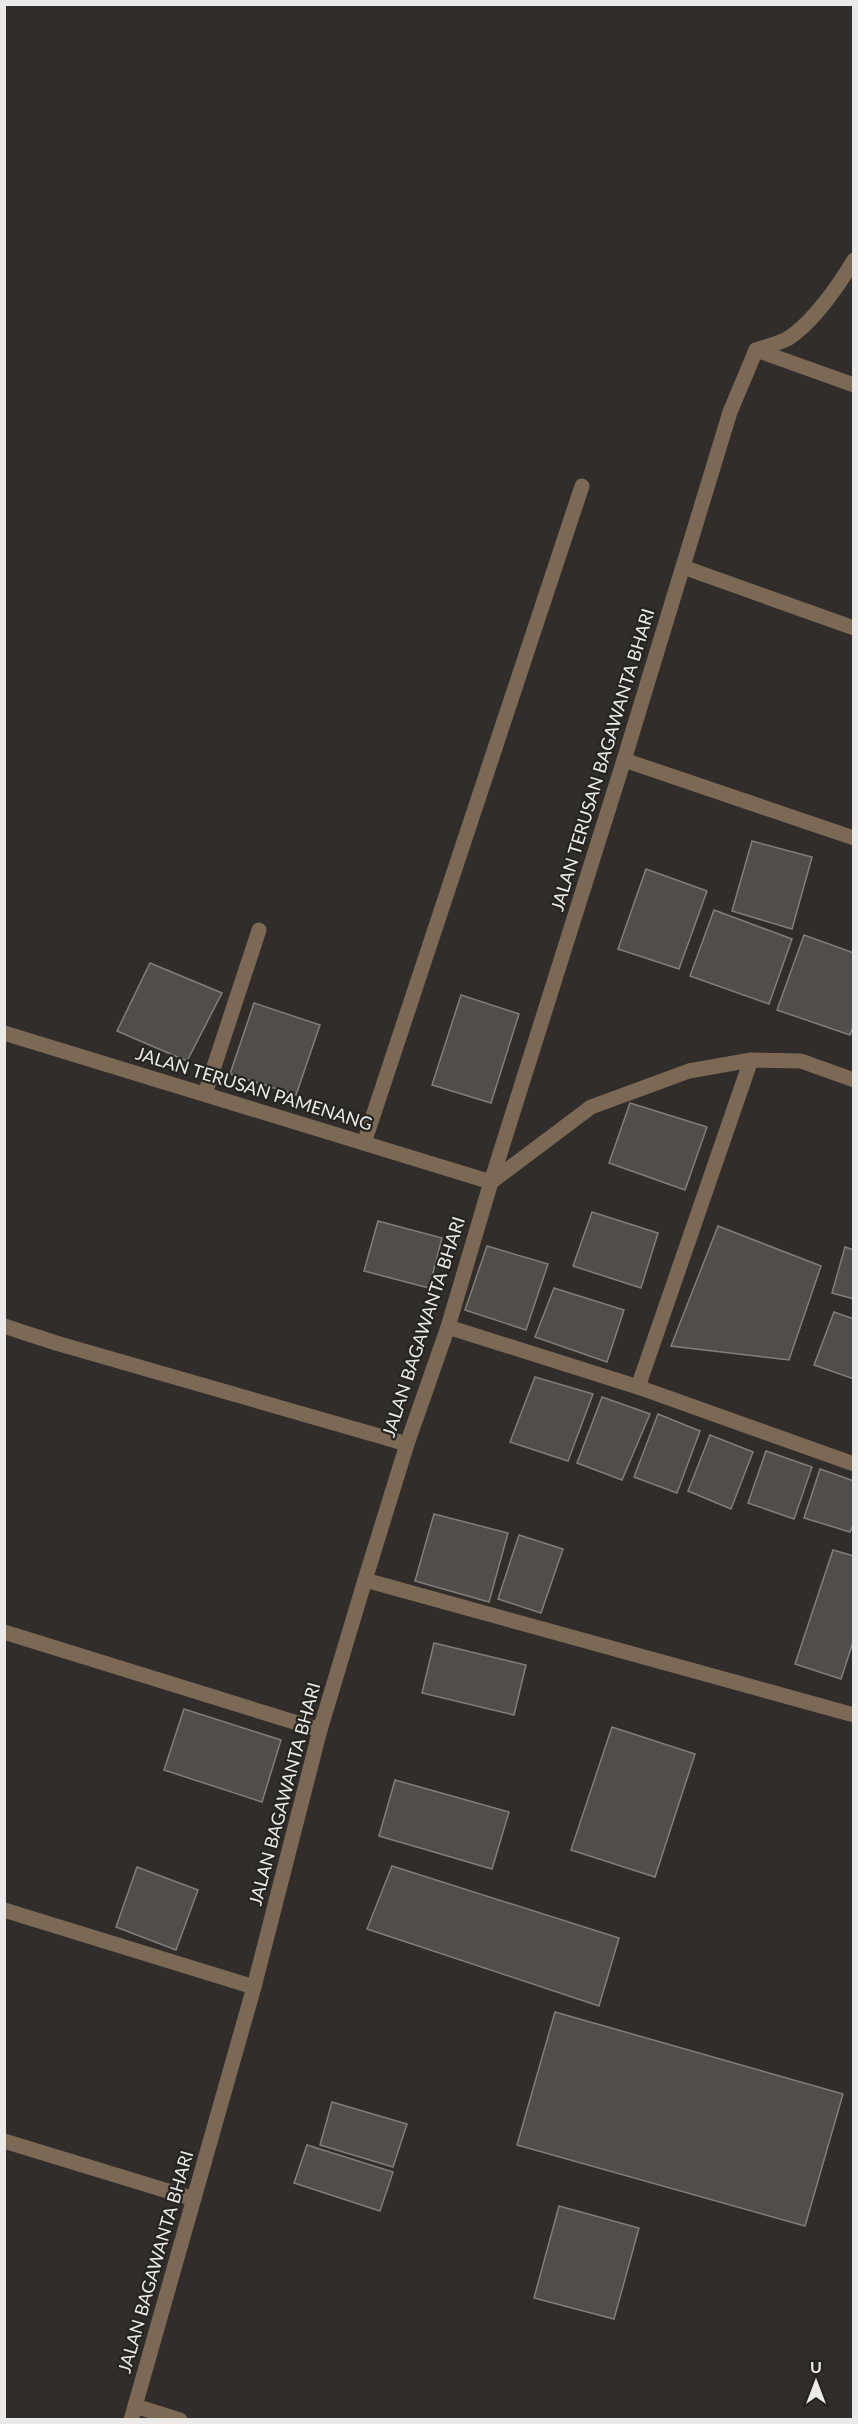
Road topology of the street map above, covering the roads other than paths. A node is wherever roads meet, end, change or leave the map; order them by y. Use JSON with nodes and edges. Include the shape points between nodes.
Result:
{"nodes":[{"id":1,"x":854,"y":260,"type":"edge"},
{"id":2,"x":756,"y":350,"type":"junction"},
{"id":3,"x":854,"y":385,"type":"edge"},
{"id":4,"x":582,"y":486,"type":"dead end"},
{"id":5,"x":683,"y":567,"type":"junction"},
{"id":6,"x":854,"y":628,"type":"edge"},
{"id":7,"x":624,"y":760,"type":"junction"},
{"id":8,"x":854,"y":838,"type":"edge"},
{"id":9,"x":259,"y":930,"type":"dead end"},
{"id":10,"x":4,"y":1033,"type":"edge"},
{"id":11,"x":752,"y":1060,"type":"junction"},
{"id":12,"x":854,"y":1080,"type":"edge"},
{"id":13,"x":205,"y":1094,"type":"junction"},
{"id":14,"x":364,"y":1143,"type":"junction"},
{"id":15,"x":491,"y":1182,"type":"junction"},
{"id":16,"x":4,"y":1326,"type":"edge"},
{"id":17,"x":448,"y":1327,"type":"junction"},
{"id":18,"x":638,"y":1387,"type":"junction"},
{"id":19,"x":407,"y":1444,"type":"junction"},
{"id":20,"x":854,"y":1464,"type":"edge"},
{"id":21,"x":365,"y":1580,"type":"junction"},
{"id":22,"x":4,"y":1632,"type":"edge"},
{"id":23,"x":854,"y":1714,"type":"edge"},
{"id":24,"x":320,"y":1730,"type":"junction"},
{"id":25,"x":4,"y":1910,"type":"edge"},
{"id":26,"x":254,"y":1987,"type":"junction"},
{"id":27,"x":4,"y":2141,"type":"edge"},
{"id":28,"x":194,"y":2199,"type":"junction"},
{"id":29,"x":133,"y":2413,"type":"edge"},
{"id":30,"x":180,"y":2420,"type":"edge"}],
"edges":[{"from":1,"to":2,"type":"street","via":[[806,322],[787,339]]},
{"from":2,"to":3,"type":"street"},
{"from":2,"to":5,"type":"street","name":"JALAN TERUSAN BAGAWANTA BHARI","via":[[730,412]]},
{"from":4,"to":14,"type":"street"},
{"from":5,"to":6,"type":"street"},
{"from":5,"to":7,"type":"street","name":"JALAN TERUSAN BAGAWANTA BHARI"},
{"from":7,"to":8,"type":"street"},
{"from":7,"to":15,"type":"street","name":"JALAN TERUSAN BAGAWANTA BHARI"},
{"from":9,"to":13,"type":"street"},
{"from":10,"to":13,"type":"street","name":"JALAN TERUSAN PAMENANG"},
{"from":11,"to":12,"type":"street","via":[[801,1061]]},
{"from":11,"to":15,"type":"street","via":[[688,1071],[591,1107]]},
{"from":11,"to":18,"type":"street"},
{"from":13,"to":14,"type":"street","name":"JALAN TERUSAN PAMENANG"},
{"from":14,"to":15,"type":"street","name":"JALAN TERUSAN PAMENANG"},
{"from":15,"to":17,"type":"street","name":"JALAN BAGAWANTA BHARI"},
{"from":16,"to":19,"type":"street"},
{"from":17,"to":18,"type":"street"},
{"from":17,"to":19,"type":"street","name":"JALAN BAGAWANTA BHARI"},
{"from":18,"to":20,"type":"street"},
{"from":19,"to":21,"type":"street","name":"JALAN BAGAWANTA BHARI"},
{"from":21,"to":23,"type":"street"},
{"from":21,"to":24,"type":"street","name":"JALAN BAGAWANTA BHARI"},
{"from":22,"to":24,"type":"street"},
{"from":24,"to":26,"type":"street","name":"JALAN BAGAWANTA BHARI"},
{"from":25,"to":26,"type":"street"},
{"from":26,"to":28,"type":"street","name":"JALAN BAGAWANTA BHARI"},
{"from":27,"to":28,"type":"street"},
{"from":28,"to":29,"type":"street","name":"JALAN BAGAWANTA BHARI"},
{"from":29,"to":30,"type":"street"}]}
